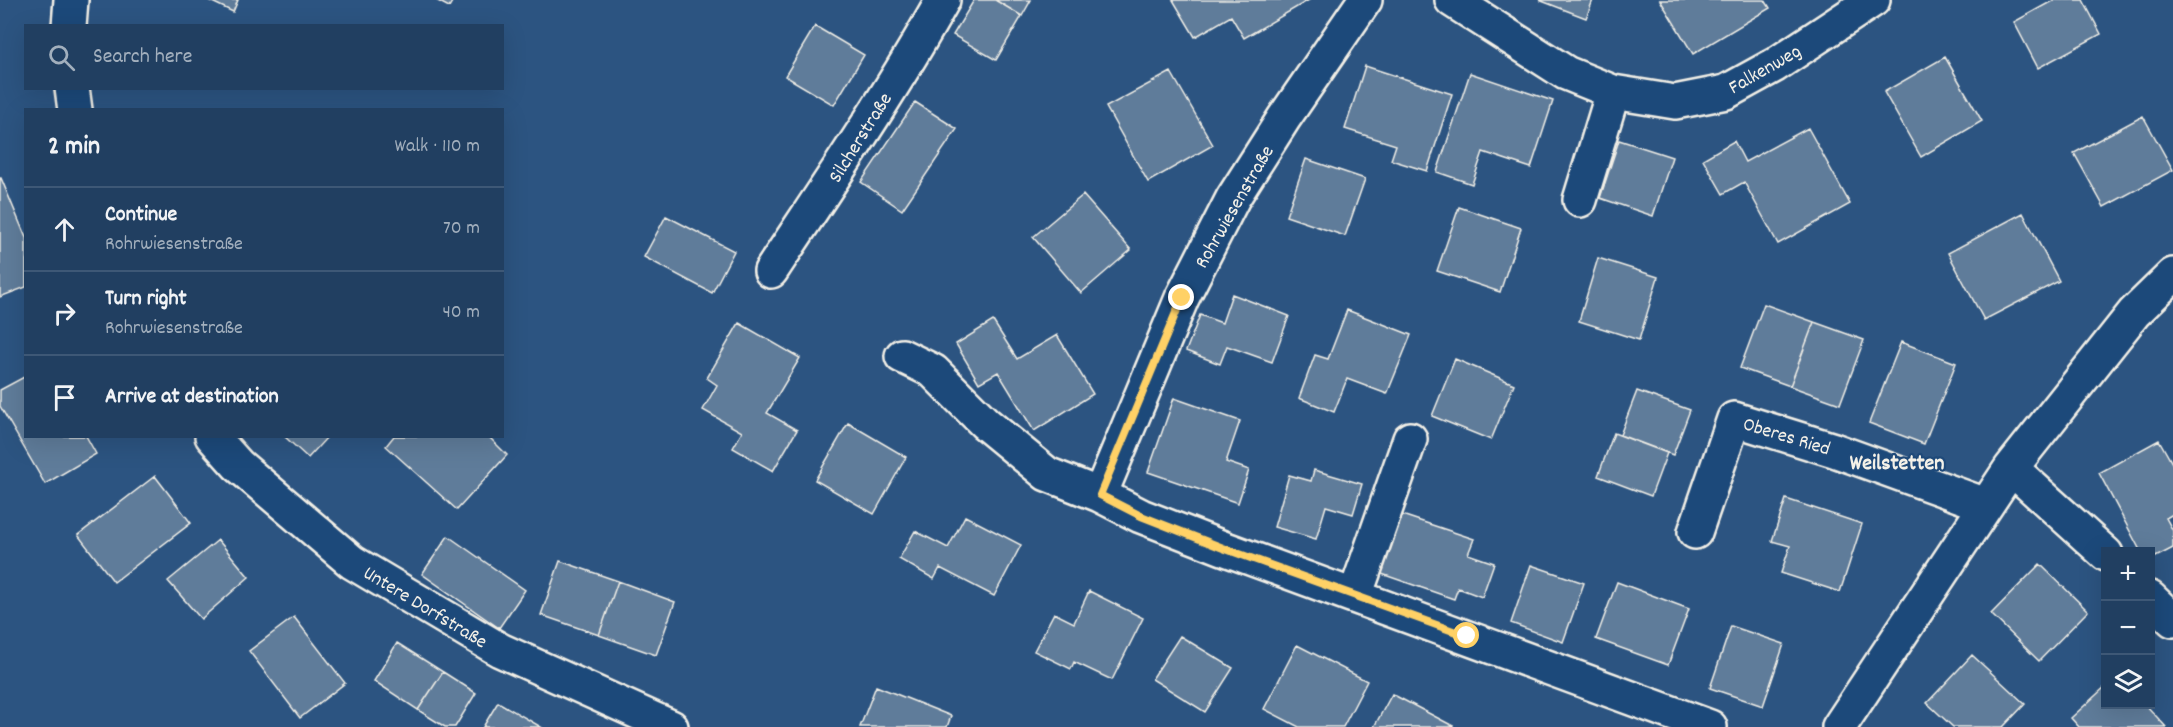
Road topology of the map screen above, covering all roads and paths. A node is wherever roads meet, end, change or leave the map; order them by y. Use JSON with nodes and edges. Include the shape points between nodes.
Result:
{"nodes":[{"id":1,"x":71,"y":0,"type":"edge"},
{"id":2,"x":943,"y":0,"type":"edge"},
{"id":3,"x":1365,"y":0,"type":"edge"},
{"id":4,"x":1452,"y":0,"type":"edge"},
{"id":5,"x":1873,"y":0,"type":"edge"},
{"id":6,"x":69,"y":24,"type":"edge"},
{"id":7,"x":72,"y":90,"type":"edge"},
{"id":8,"x":1613,"y":92,"type":"junction"},
{"id":9,"x":75,"y":108,"type":"edge"},
{"id":10,"x":1580,"y":200,"type":"dead end"},
{"id":11,"x":771,"y":271,"type":"dead end"},
{"id":12,"x":2173,"y":275,"type":"edge"},
{"id":13,"x":902,"y":356,"type":"dead end"},
{"id":14,"x":214,"y":438,"type":"edge"},
{"id":15,"x":1410,"y":439,"type":"dead end"},
{"id":16,"x":2011,"y":468,"type":"junction"},
{"id":17,"x":1100,"y":495,"type":"junction"},
{"id":18,"x":1986,"y":505,"type":"junction"},
{"id":19,"x":1695,"y":532,"type":"dead end"},
{"id":20,"x":2101,"y":549,"type":"edge"},
{"id":21,"x":1355,"y":596,"type":"junction"},
{"id":22,"x":2154,"y":601,"type":"edge"},
{"id":23,"x":2173,"y":620,"type":"edge"},
{"id":24,"x":671,"y":727,"type":"edge"},
{"id":25,"x":1710,"y":727,"type":"edge"},
{"id":26,"x":1839,"y":727,"type":"edge"}],
"edges":[{"from":1,"to":6,"type":"street"},
{"from":2,"to":11,"type":"street","name":"Silcherstraße"},
{"from":3,"to":17,"type":"street","name":"Rohrwiesenstraße","via":[[1233,198],[1182,298]]},
{"from":4,"to":8,"type":"street","name":"Falkenweg","via":[[1566,73]]},
{"from":5,"to":8,"type":"street","name":"Falkenweg","via":[[1775,65],[1726,92],[1675,102]]},
{"from":7,"to":9,"type":"street"},
{"from":8,"to":10,"type":"street"},
{"from":12,"to":16,"type":"street","via":[[2134,313]]},
{"from":13,"to":17,"type":"street","via":[[933,371],[985,423],[1047,474]]},
{"from":14,"to":24,"type":"street","name":"Untere Dorfstraße","via":[[238,465],[352,562],[500,650]]},
{"from":15,"to":21,"type":"street"},
{"from":16,"to":18,"type":"street"},
{"from":16,"to":20,"type":"street"},
{"from":17,"to":21,"type":"street","via":[[1141,516]]},
{"from":18,"to":19,"type":"street","name":"Oberes Ried","via":[[1734,419]]},
{"from":18,"to":26,"type":"street"},
{"from":21,"to":25,"type":"street"},
{"from":22,"to":23,"type":"street"}]}
